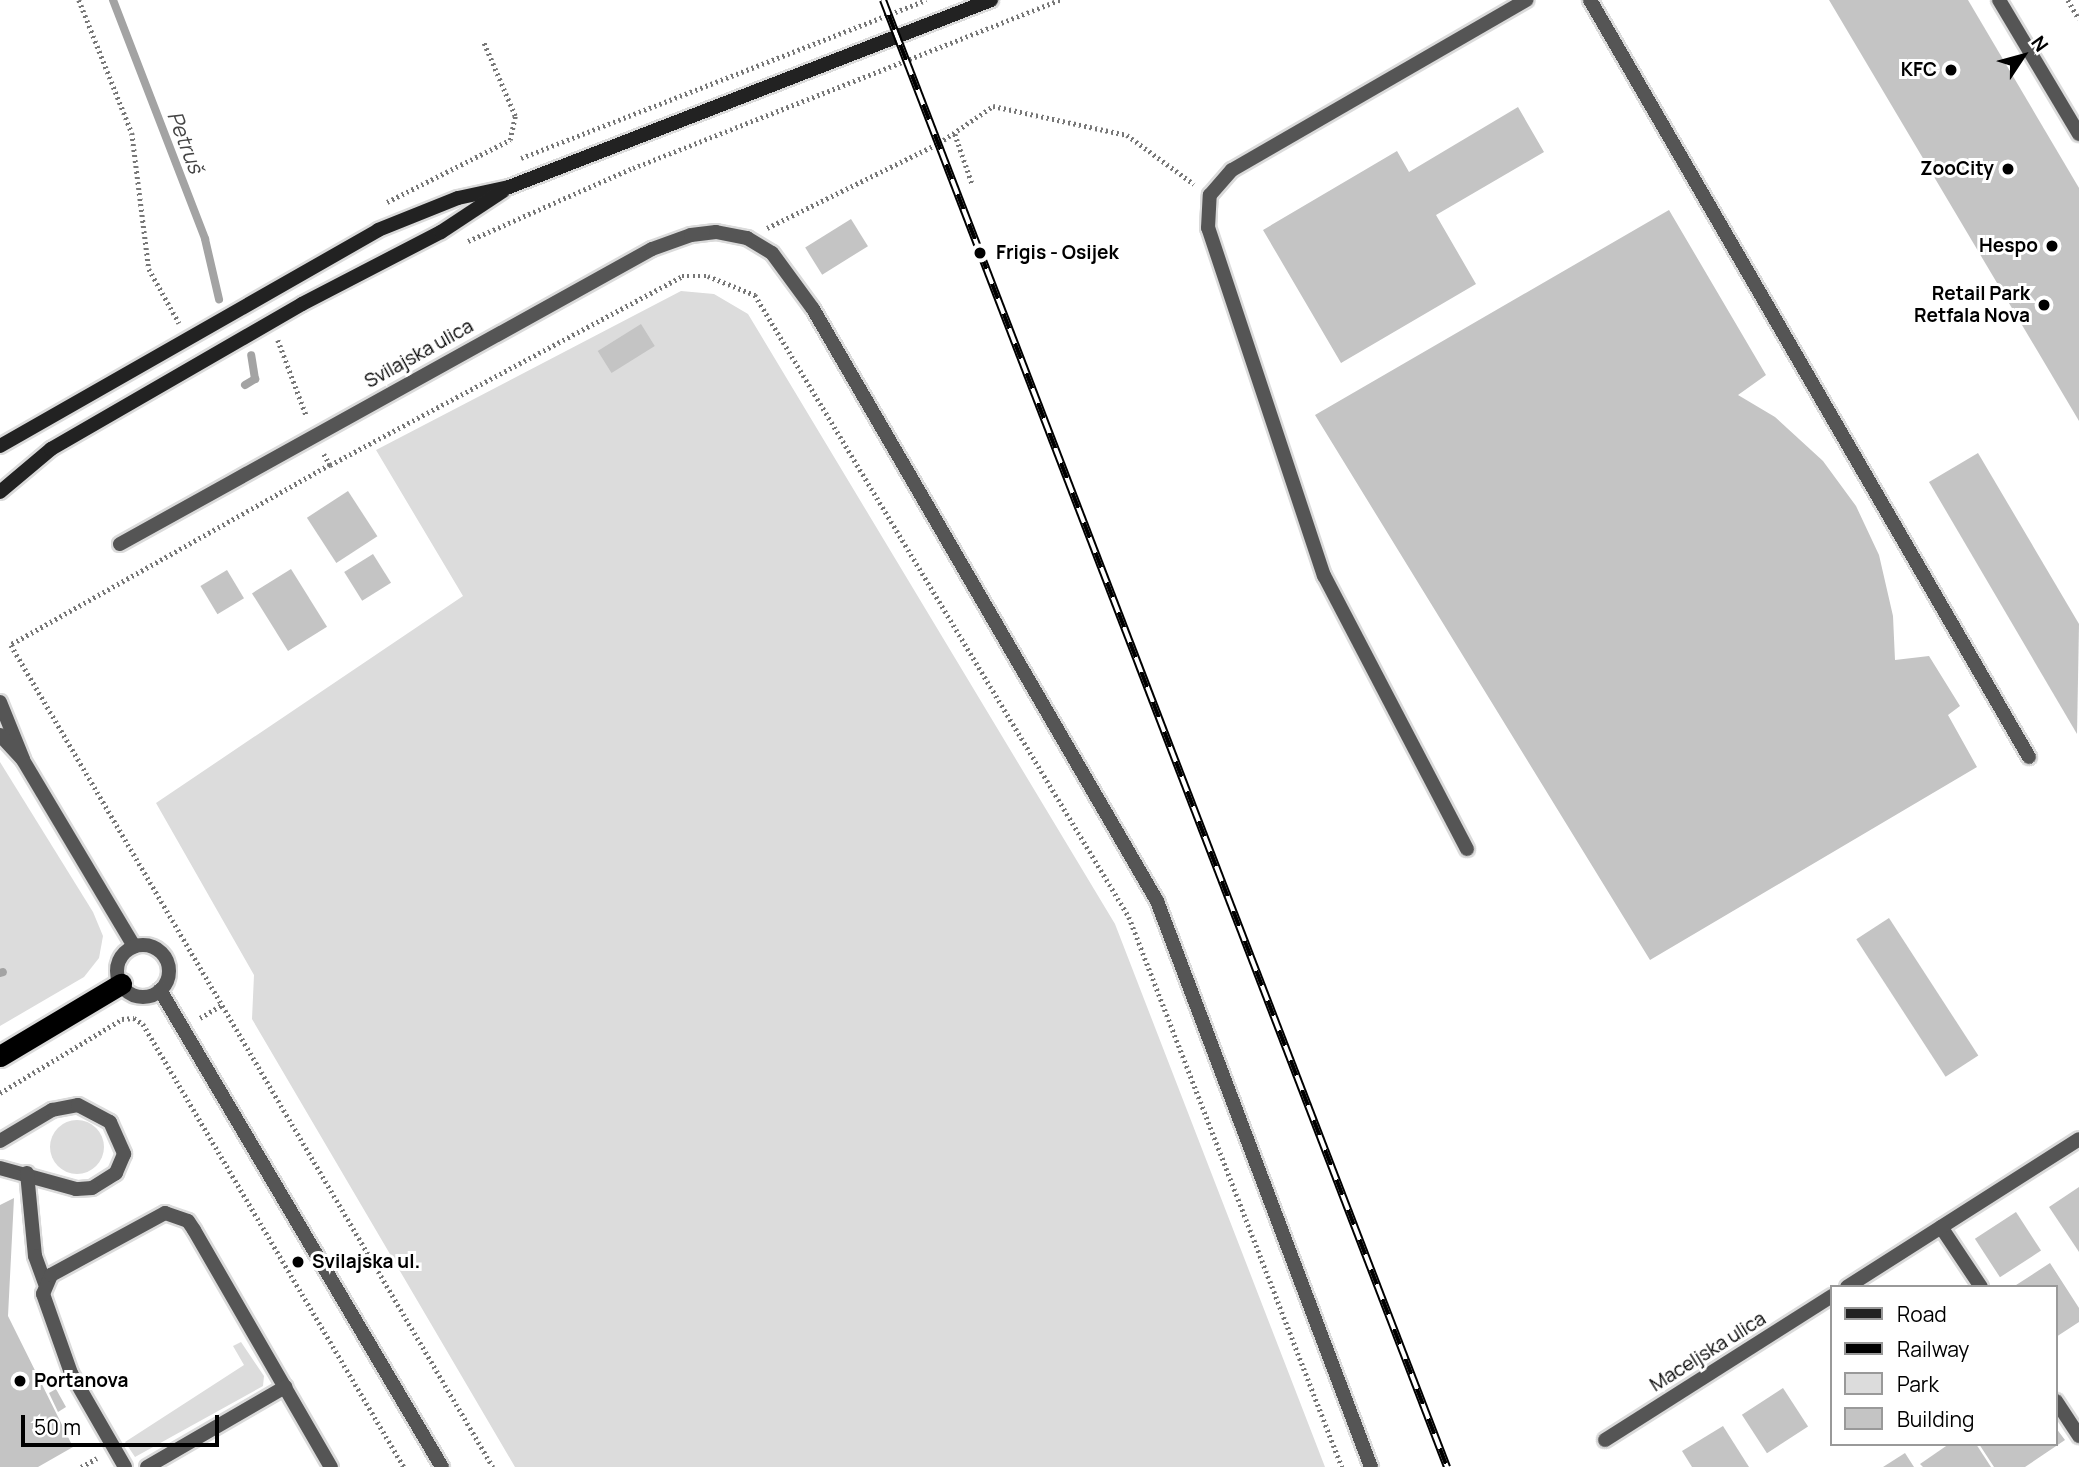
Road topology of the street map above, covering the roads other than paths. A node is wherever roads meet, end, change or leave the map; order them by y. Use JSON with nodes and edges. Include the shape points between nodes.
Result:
{"nodes":[{"id":1,"x":991,"y":0,"type":"edge"},
{"id":2,"x":1527,"y":0,"type":"edge"},
{"id":3,"x":1590,"y":0,"type":"edge"},
{"id":4,"x":1999,"y":0,"type":"edge"},
{"id":5,"x":2079,"y":134,"type":"edge"},
{"id":6,"x":509,"y":187,"type":"junction"},
{"id":7,"x":0,"y":446,"type":"edge"},
{"id":8,"x":0,"y":492,"type":"edge"},
{"id":9,"x":120,"y":544,"type":"dead end"},
{"id":10,"x":0,"y":702,"type":"edge"},
{"id":11,"x":0,"y":735,"type":"edge"},
{"id":12,"x":2029,"y":757,"type":"dead end"},
{"id":13,"x":23,"y":760,"type":"junction"},
{"id":14,"x":1466,"y":849,"type":"dead end"},
{"id":15,"x":134,"y":946,"type":"junction"},
{"id":16,"x":121,"y":984,"type":"junction"},
{"id":17,"x":160,"y":990,"type":"junction"},
{"id":18,"x":0,"y":1056,"type":"edge"},
{"id":19,"x":2079,"y":1139,"type":"edge"},
{"id":20,"x":0,"y":1141,"type":"edge"},
{"id":21,"x":0,"y":1168,"type":"edge"},
{"id":22,"x":27,"y":1173,"type":"junction"},
{"id":23,"x":1941,"y":1227,"type":"junction"},
{"id":24,"x":45,"y":1283,"type":"junction"},
{"id":25,"x":1850,"y":1285,"type":"edge"},
{"id":26,"x":1980,"y":1285,"type":"edge"},
{"id":27,"x":1830,"y":1297,"type":"edge"},
{"id":28,"x":285,"y":1387,"type":"junction"},
{"id":29,"x":2058,"y":1404,"type":"edge"},
{"id":30,"x":2079,"y":1436,"type":"edge"},
{"id":31,"x":1605,"y":1440,"type":"dead end"},
{"id":32,"x":125,"y":1467,"type":"edge"},
{"id":33,"x":147,"y":1467,"type":"edge"},
{"id":34,"x":331,"y":1467,"type":"edge"},
{"id":35,"x":442,"y":1467,"type":"edge"},
{"id":36,"x":1371,"y":1467,"type":"edge"}],
"edges":[{"from":1,"to":6,"type":"main road"},
{"from":2,"to":14,"type":"street","via":[[1232,170],[1210,195],[1208,228],[1324,576]]},
{"from":3,"to":12,"type":"street"},
{"from":4,"to":5,"type":"street"},
{"from":6,"to":7,"type":"main road","via":[[458,198],[363,238]]},
{"from":6,"to":8,"type":"main road","via":[[441,232],[302,304],[51,449]]},
{"from":9,"to":36,"type":"street","name":"Svilajska ulica","via":[[652,249],[716,232],[747,238],[772,253],[813,309],[1157,901]]},
{"from":10,"to":13,"type":"street"},
{"from":11,"to":13,"type":"street"},
{"from":13,"to":15,"type":"street"},
{"from":15,"to":16,"type":"street","via":[[118,962]]},
{"from":15,"to":17,"type":"street","via":[[149,946],[163,954],[169,969]]},
{"from":16,"to":17,"type":"street","via":[[139,996]]},
{"from":16,"to":18,"type":"highway"},
{"from":17,"to":35,"type":"street"},
{"from":19,"to":23,"type":"street"},
{"from":20,"to":22,"type":"street","via":[[52,1110],[78,1105],[110,1122],[120,1138],[124,1154],[116,1173],[92,1188],[76,1189]]},
{"from":21,"to":22,"type":"street"},
{"from":22,"to":24,"type":"street","via":[[35,1256]]},
{"from":23,"to":25,"type":"street"},
{"from":23,"to":26,"type":"street"},
{"from":24,"to":28,"type":"street","via":[[155,1215],[178,1215],[194,1230]]},
{"from":24,"to":32,"type":"street","via":[[45,1307],[60,1349]]},
{"from":27,"to":31,"type":"street","name":"Maceljska ulica"},
{"from":28,"to":33,"type":"street"},
{"from":28,"to":34,"type":"street"},
{"from":29,"to":30,"type":"street"}]}
